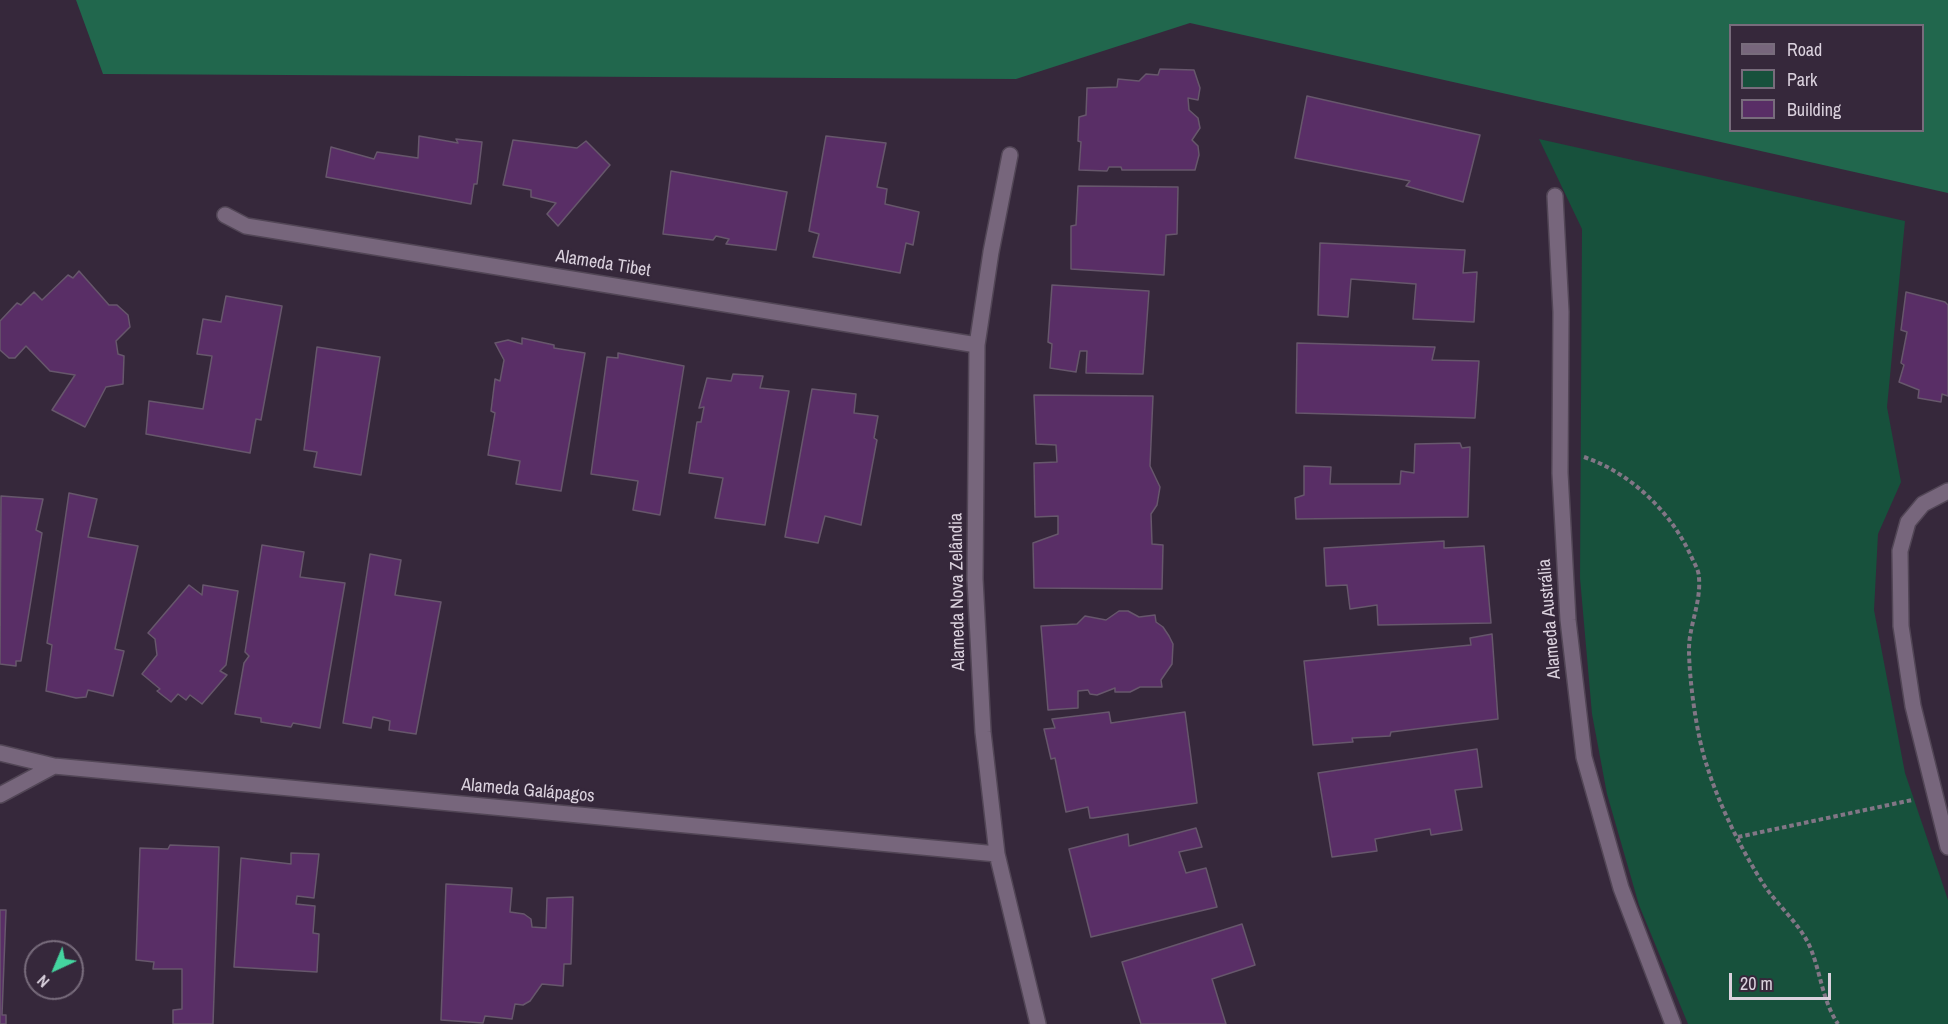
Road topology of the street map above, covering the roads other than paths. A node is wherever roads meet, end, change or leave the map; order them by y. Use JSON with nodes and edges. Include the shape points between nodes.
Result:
{"nodes":[{"id":1,"x":1010,"y":155,"type":"dead end"},
{"id":2,"x":1555,"y":196,"type":"dead end"},
{"id":3,"x":225,"y":215,"type":"dead end"},
{"id":4,"x":977,"y":345,"type":"junction"},
{"id":5,"x":1948,"y":491,"type":"edge"},
{"id":6,"x":0,"y":753,"type":"edge"},
{"id":7,"x":54,"y":766,"type":"junction"},
{"id":8,"x":0,"y":795,"type":"edge"},
{"id":9,"x":1948,"y":847,"type":"edge"},
{"id":10,"x":998,"y":854,"type":"junction"},
{"id":11,"x":1038,"y":1024,"type":"edge"},
{"id":12,"x":1673,"y":1024,"type":"edge"}],
"edges":[{"from":1,"to":4,"type":"street","name":"Alameda Nova Zelândia"},
{"from":2,"to":12,"type":"street","name":"Alameda Austrália","via":[[1568,620],[1584,757],[1621,888]]},
{"from":3,"to":4,"type":"street","name":"Alameda Tibet","via":[[246,226]]},
{"from":4,"to":10,"type":"street","name":"Alameda Nova Zelândia","via":[[975,579],[983,732]]},
{"from":5,"to":9,"type":"street","via":[[1923,504],[1908,522],[1900,551],[1901,626],[1912,706]]},
{"from":6,"to":7,"type":"street","name":"Alameda Galápagos"},
{"from":7,"to":8,"type":"street"},
{"from":7,"to":10,"type":"street","name":"Alameda Galápagos"},
{"from":10,"to":11,"type":"street","name":"Alameda Nova Zelândia"}]}
